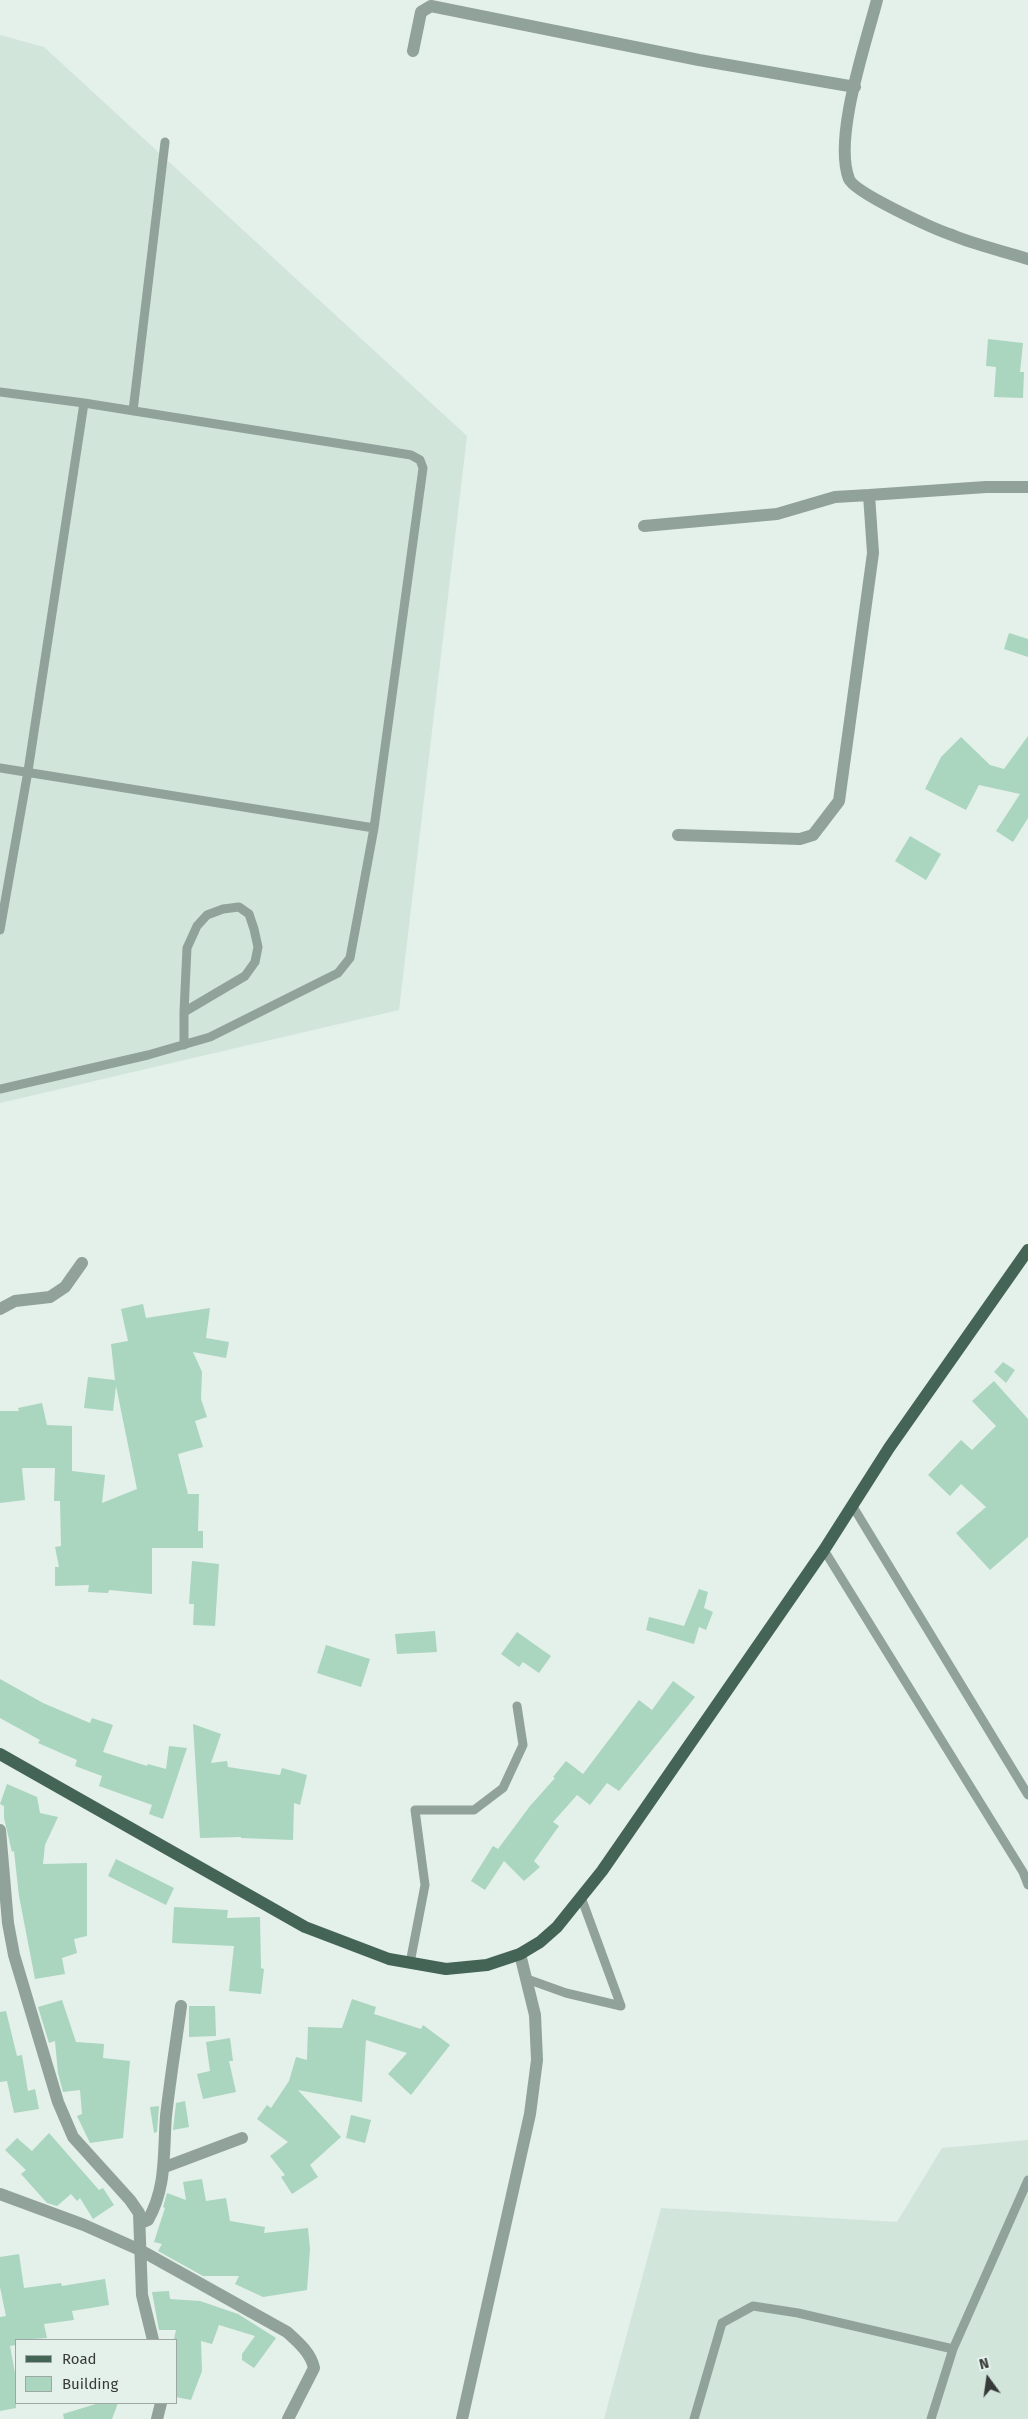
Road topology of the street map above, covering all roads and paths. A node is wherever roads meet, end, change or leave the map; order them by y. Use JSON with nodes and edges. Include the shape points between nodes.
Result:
{"nodes":[{"id":1,"x":877,"y":0,"type":"edge"},
{"id":2,"x":413,"y":51,"type":"dead end"},
{"id":3,"x":855,"y":87,"type":"junction"},
{"id":4,"x":165,"y":142,"type":"dead end"},
{"id":5,"x":1028,"y":259,"type":"edge"},
{"id":6,"x":0,"y":392,"type":"edge"},
{"id":7,"x":84,"y":403,"type":"junction"},
{"id":8,"x":133,"y":410,"type":"junction"},
{"id":9,"x":1028,"y":487,"type":"edge"},
{"id":10,"x":869,"y":495,"type":"junction"},
{"id":11,"x":644,"y":526,"type":"dead end"},
{"id":12,"x":0,"y":768,"type":"edge"},
{"id":13,"x":28,"y":772,"type":"junction"},
{"id":14,"x":374,"y":828,"type":"junction"},
{"id":15,"x":678,"y":835,"type":"dead end"},
{"id":16,"x":0,"y":930,"type":"edge"},
{"id":17,"x":184,"y":1012,"type":"junction"},
{"id":18,"x":184,"y":1045,"type":"junction"},
{"id":19,"x":0,"y":1088,"type":"edge"},
{"id":20,"x":1028,"y":1250,"type":"edge"},
{"id":21,"x":82,"y":1264,"type":"dead end"},
{"id":22,"x":0,"y":1309,"type":"edge"},
{"id":23,"x":852,"y":1505,"type":"junction"},
{"id":24,"x":824,"y":1550,"type":"junction"},
{"id":25,"x":517,"y":1706,"type":"dead end"},
{"id":26,"x":0,"y":1754,"type":"edge"},
{"id":27,"x":1028,"y":1795,"type":"edge"},
{"id":28,"x":0,"y":1830,"type":"edge"},
{"id":29,"x":2,"y":1880,"type":"edge"},
{"id":30,"x":1028,"y":1885,"type":"edge"},
{"id":31,"x":581,"y":1897,"type":"junction"},
{"id":32,"x":520,"y":1954,"type":"junction"},
{"id":33,"x":410,"y":1963,"type":"junction"},
{"id":34,"x":527,"y":1979,"type":"junction"},
{"id":35,"x":181,"y":2006,"type":"dead end"},
{"id":36,"x":242,"y":2138,"type":"dead end"},
{"id":37,"x":165,"y":2167,"type":"junction"},
{"id":38,"x":1028,"y":2180,"type":"edge"},
{"id":39,"x":0,"y":2194,"type":"edge"},
{"id":40,"x":141,"y":2223,"type":"junction"},
{"id":41,"x":140,"y":2250,"type":"junction"},
{"id":42,"x":153,"y":2339,"type":"edge"},
{"id":43,"x":953,"y":2348,"type":"junction"},
{"id":44,"x":161,"y":2404,"type":"edge"},
{"id":45,"x":157,"y":2419,"type":"edge"},
{"id":46,"x":288,"y":2419,"type":"edge"},
{"id":47,"x":462,"y":2419,"type":"edge"},
{"id":48,"x":694,"y":2419,"type":"edge"},
{"id":49,"x":931,"y":2419,"type":"edge"}],
"edges":[{"from":1,"to":3,"type":"street"},
{"from":2,"to":3,"type":"street","via":[[421,12],[431,6],[699,60]]},
{"from":3,"to":5,"type":"street","via":[[844,163],[850,181],[871,197],[951,235]]},
{"from":4,"to":8,"type":"lane"},
{"from":6,"to":7,"type":"lane"},
{"from":7,"to":8,"type":"lane"},
{"from":7,"to":13,"type":"lane"},
{"from":8,"to":14,"type":"lane","via":[[411,455],[420,460],[423,468]]},
{"from":9,"to":10,"type":"street"},
{"from":10,"to":11,"type":"street","via":[[835,497],[777,514]]},
{"from":10,"to":15,"type":"street","via":[[873,553],[839,801],[813,835],[800,839]]},
{"from":12,"to":13,"type":"lane"},
{"from":13,"to":14,"type":"lane"},
{"from":13,"to":16,"type":"lane"},
{"from":14,"to":18,"type":"lane","via":[[350,958],[338,973],[210,1037]]},
{"from":17,"to":17,"type":"lane","via":[[245,976],[255,962],[258,947],[254,929],[249,914],[239,907],[223,908],[207,915],[197,926],[187,948]]},
{"from":17,"to":18,"type":"lane"},
{"from":18,"to":19,"type":"lane"},
{"from":20,"to":23,"type":"main road"},
{"from":21,"to":22,"type":"street","via":[[64,1287],[50,1297],[15,1301]]},
{"from":23,"to":24,"type":"main road"},
{"from":23,"to":27,"type":"lane"},
{"from":24,"to":30,"type":"lane"},
{"from":24,"to":31,"type":"main road"},
{"from":25,"to":33,"type":"lane","via":[[523,1745],[503,1788],[474,1810],[415,1810],[425,1885]]},
{"from":26,"to":33,"type":"main road","via":[[304,1927],[390,1959]]},
{"from":28,"to":29,"type":"street"},
{"from":29,"to":40,"type":"street","via":[[14,1956],[66,2121],[73,2138],[135,2205]]},
{"from":31,"to":32,"type":"main road","via":[[557,1927]]},
{"from":31,"to":34,"type":"lane","via":[[621,2006],[566,1993]]},
{"from":32,"to":33,"type":"main road","via":[[470,1968],[446,1969]]},
{"from":32,"to":34,"type":"street"},
{"from":34,"to":47,"type":"street","via":[[537,2033],[530,2114]]},
{"from":35,"to":37,"type":"street","via":[[166,2118]]},
{"from":36,"to":37,"type":"street"},
{"from":37,"to":40,"type":"street","via":[[153,2212],[148,2220]]},
{"from":38,"to":43,"type":"lane"},
{"from":39,"to":41,"type":"street"},
{"from":40,"to":41,"type":"street"},
{"from":41,"to":42,"type":"street","via":[[142,2295]]},
{"from":41,"to":46,"type":"street","via":[[287,2332],[300,2343],[312,2360],[314,2371]]},
{"from":43,"to":48,"type":"lane","via":[[753,2306],[722,2323]]},
{"from":43,"to":49,"type":"lane"},
{"from":44,"to":45,"type":"street"}]}
